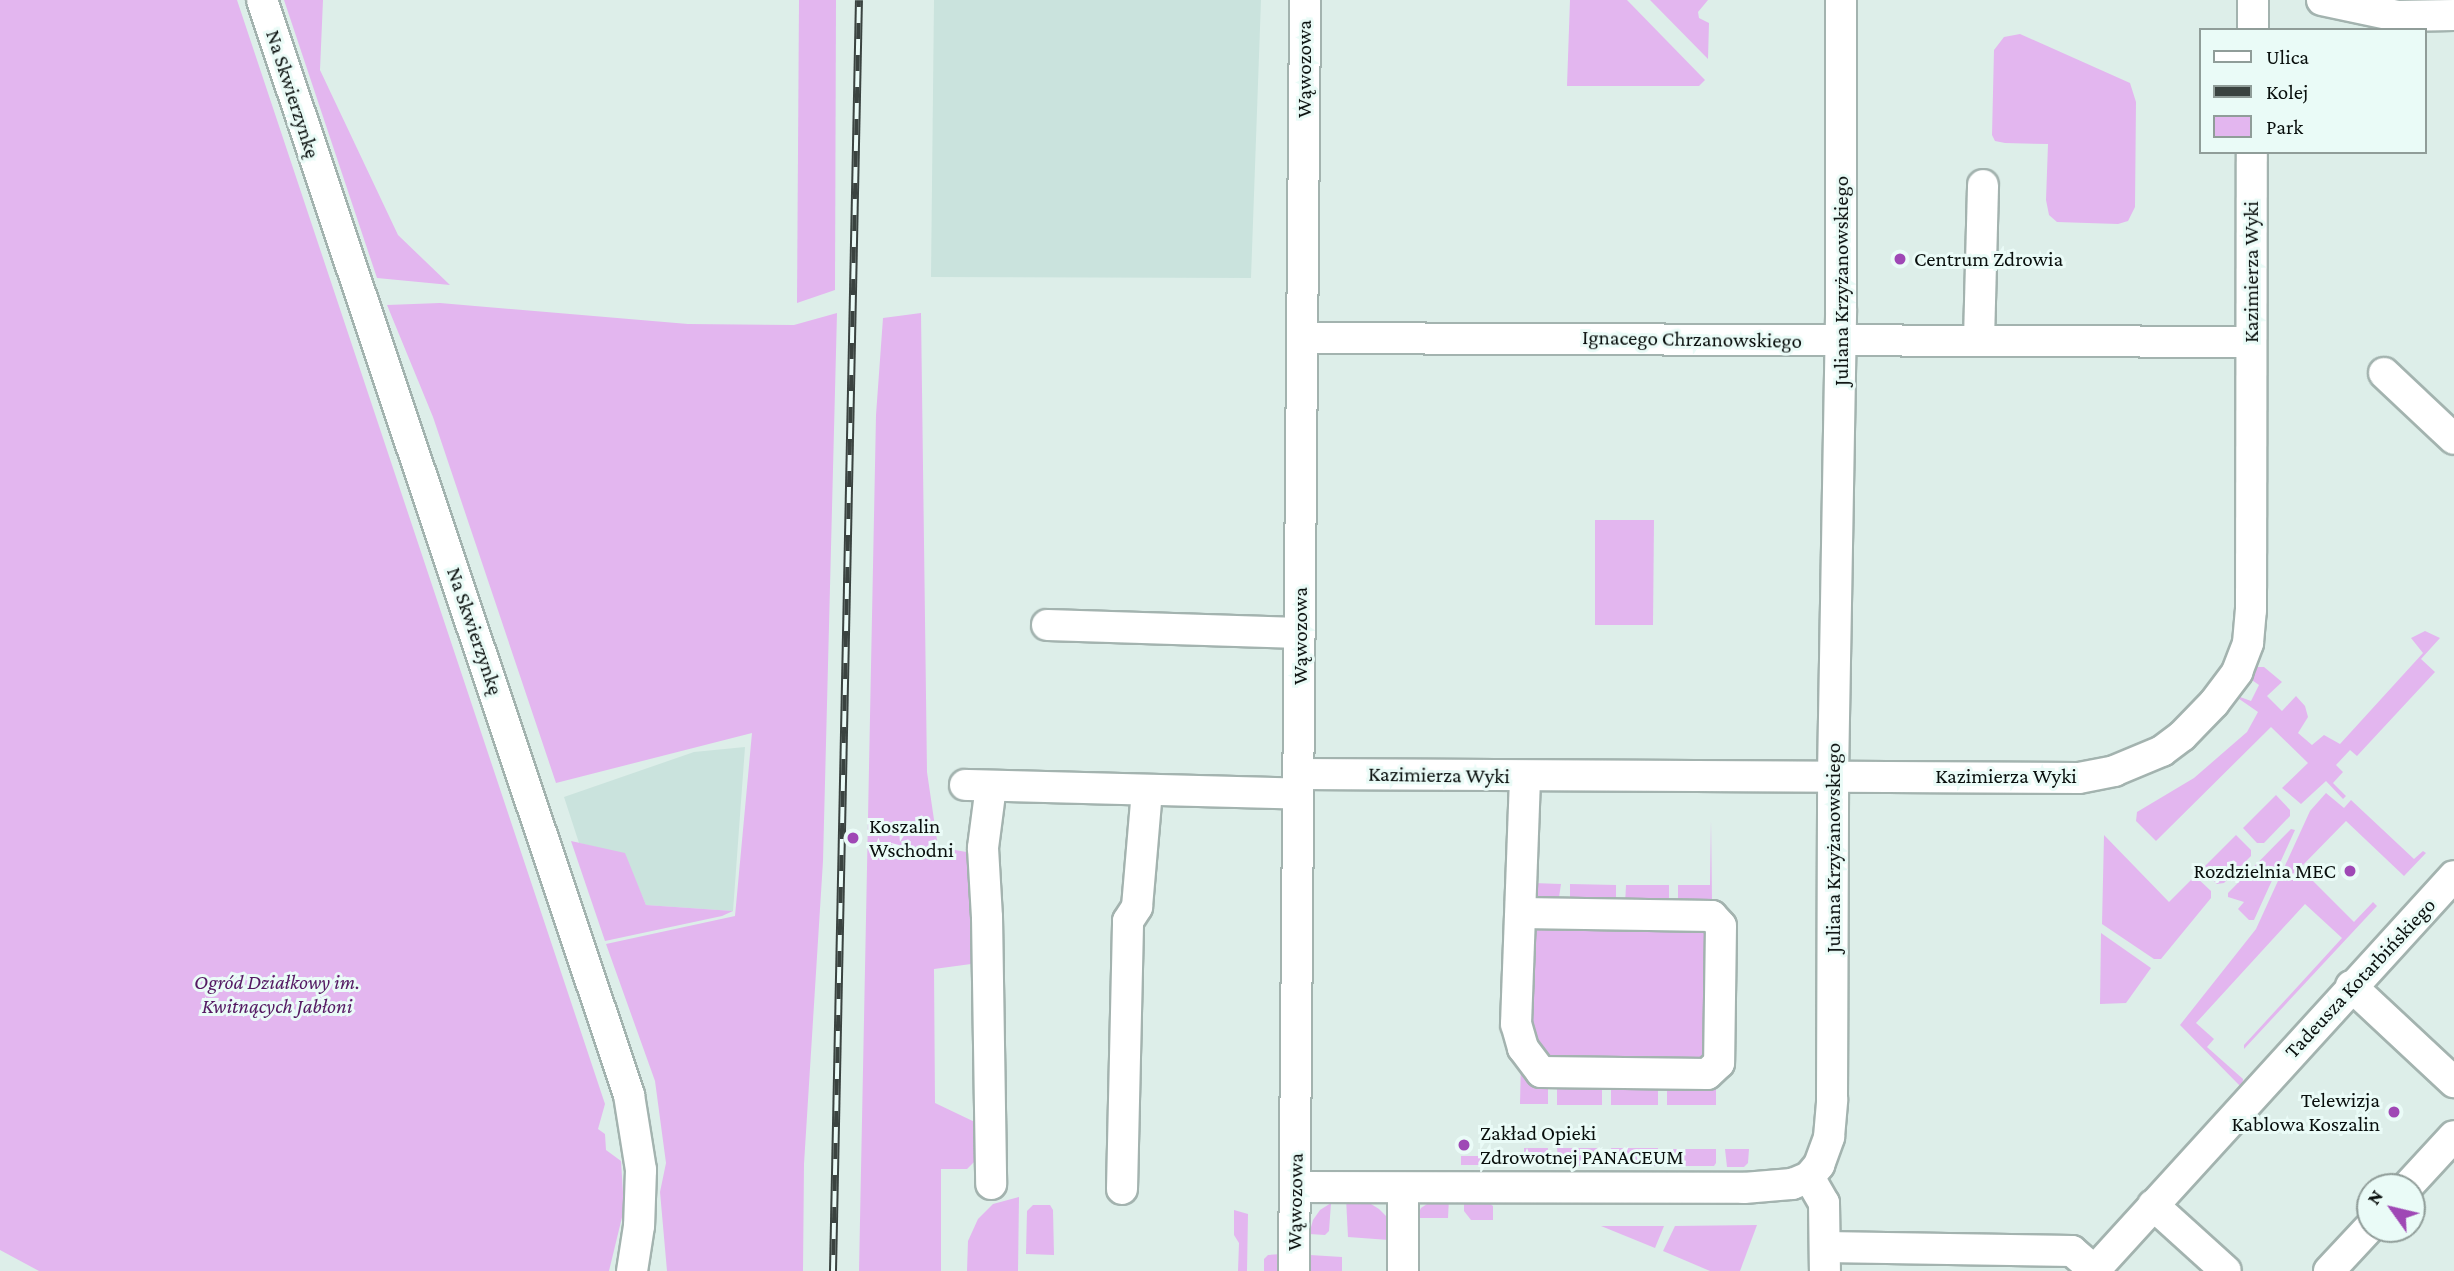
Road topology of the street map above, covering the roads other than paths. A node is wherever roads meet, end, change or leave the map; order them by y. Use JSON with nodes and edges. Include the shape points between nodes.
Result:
{"nodes":[{"id":1,"x":262,"y":0,"type":"edge"},
{"id":2,"x":1304,"y":0,"type":"edge"},
{"id":3,"x":1841,"y":0,"type":"edge"},
{"id":4,"x":2253,"y":0,"type":"edge"},
{"id":5,"x":2322,"y":0,"type":"edge"},
{"id":6,"x":2454,"y":15,"type":"edge"},
{"id":7,"x":2253,"y":28,"type":"edge"},
{"id":8,"x":2252,"y":154,"type":"edge"},
{"id":9,"x":1983,"y":185,"type":"dead end"},
{"id":10,"x":1302,"y":338,"type":"junction"},
{"id":11,"x":1979,"y":340,"type":"junction"},
{"id":12,"x":1841,"y":341,"type":"junction"},
{"id":13,"x":2251,"y":342,"type":"junction"},
{"id":14,"x":2384,"y":373,"type":"dead end"},
{"id":15,"x":2452,"y":434,"type":"edge"},
{"id":16,"x":1047,"y":625,"type":"dead end"},
{"id":17,"x":1300,"y":633,"type":"junction"},
{"id":18,"x":1833,"y":775,"type":"junction"},
{"id":19,"x":1525,"y":776,"type":"junction"},
{"id":20,"x":1298,"y":784,"type":"junction"},
{"id":21,"x":1147,"y":790,"type":"junction"},
{"id":22,"x":2454,"y":876,"type":"edge"},
{"id":23,"x":1522,"y":914,"type":"junction"},
{"id":24,"x":2351,"y":986,"type":"junction"},
{"id":25,"x":2454,"y":1082,"type":"edge"},
{"id":26,"x":2454,"y":1136,"type":"edge"},
{"id":27,"x":2420,"y":1173,"type":"edge"},
{"id":28,"x":1809,"y":1177,"type":"junction"},
{"id":29,"x":991,"y":1184,"type":"dead end"},
{"id":30,"x":1297,"y":1187,"type":"junction"},
{"id":31,"x":1403,"y":1188,"type":"junction"},
{"id":32,"x":1122,"y":1189,"type":"dead end"},
{"id":33,"x":2153,"y":1205,"type":"junction"},
{"id":34,"x":2356,"y":1242,"type":"edge"},
{"id":35,"x":1825,"y":1259,"type":"edge"},
{"id":36,"x":632,"y":1271,"type":"edge"},
{"id":37,"x":1294,"y":1271,"type":"edge"},
{"id":38,"x":1403,"y":1271,"type":"edge"},
{"id":39,"x":2094,"y":1271,"type":"edge"},
{"id":40,"x":2226,"y":1271,"type":"edge"},
{"id":41,"x":2329,"y":1271,"type":"edge"}],
"edges":[{"from":1,"to":36,"type":"street","name":"Na Skwierzynkę","via":[[629,1095],[641,1170]]},
{"from":2,"to":10,"type":"street","name":"Wąwozowa"},
{"from":3,"to":12,"type":"street","name":"Juliana Krzyżanowskiego"},
{"from":4,"to":7,"type":"street"},
{"from":5,"to":6,"type":"street","via":[[2397,16]]},
{"from":8,"to":13,"type":"street","name":"Kazimierza Wyki"},
{"from":9,"to":11,"type":"street"},
{"from":10,"to":12,"type":"street","name":"Ignacego Chrzanowskiego"},
{"from":10,"to":17,"type":"street","name":"Wąwozowa"},
{"from":11,"to":12,"type":"street","name":"Ignacego Chrzanowskiego"},
{"from":11,"to":13,"type":"street","name":"Ignacego Chrzanowskiego"},
{"from":12,"to":18,"type":"street","name":"Juliana Krzyżanowskiego"},
{"from":13,"to":18,"type":"street","name":"Kazimierza Wyki","via":[[2248,643],[2237,672],[2201,718],[2149,758],[2079,778]]},
{"from":14,"to":15,"type":"street"},
{"from":16,"to":17,"type":"street"},
{"from":17,"to":20,"type":"street","name":"Wąwozowa"},
{"from":18,"to":19,"type":"street","name":"Kazimierza Wyki"},
{"from":18,"to":28,"type":"street","name":"Juliana Krzyżanowskiego","via":[[1832,1115],[1825,1151]]},
{"from":19,"to":20,"type":"street","name":"Kazimierza Wyki"},
{"from":19,"to":23,"type":"street"},
{"from":20,"to":21,"type":"street","name":"Kazimierza Wyki"},
{"from":20,"to":30,"type":"street","name":"Wąwozowa"},
{"from":21,"to":29,"type":"street","name":"Kazimierza Wyki","via":[[978,786],[987,917]]},
{"from":21,"to":32,"type":"street","via":[[1138,906],[1128,922]]},
{"from":22,"to":24,"type":"street","name":"Tadeusza Kotarbińskiego"},
{"from":23,"to":23,"type":"street","via":[[1516,1024],[1523,1048],[1541,1072],[1707,1074],[1719,1063],[1721,926],[1712,916]]},
{"from":24,"to":25,"type":"street"},
{"from":24,"to":33,"type":"street","name":"Tadeusza Kotarbińskiego"},
{"from":26,"to":27,"type":"street"},
{"from":28,"to":31,"type":"street","via":[[1779,1186],[1744,1188]]},
{"from":28,"to":35,"type":"street","via":[[1824,1203]]},
{"from":30,"to":31,"type":"street"},
{"from":30,"to":37,"type":"street","name":"Wąwozowa"},
{"from":31,"to":38,"type":"street"},
{"from":33,"to":39,"type":"street","name":"Tadeusza Kotarbińskiego"},
{"from":33,"to":40,"type":"street"},
{"from":34,"to":41,"type":"street"},
{"from":35,"to":39,"type":"street","via":[[2072,1251]]}]}
